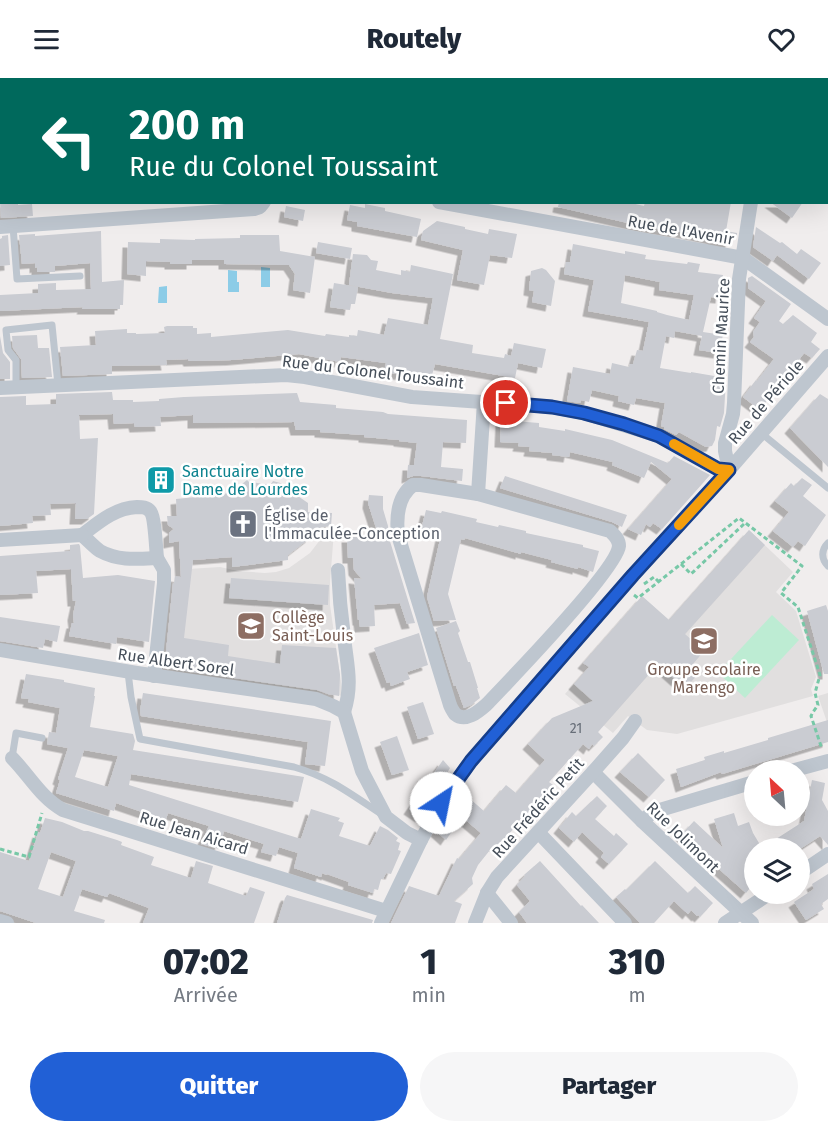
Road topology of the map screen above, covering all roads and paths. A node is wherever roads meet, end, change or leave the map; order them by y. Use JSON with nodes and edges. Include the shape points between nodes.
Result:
{"nodes":[{"id":1,"x":262,"y":204,"type":"edge"},
{"id":2,"x":450,"y":204,"type":"edge"},
{"id":3,"x":751,"y":204,"type":"edge"},
{"id":4,"x":7,"y":227,"type":"edge"},
{"id":5,"x":742,"y":258,"type":"junction"},
{"id":6,"x":80,"y":276,"type":"dead end"},
{"id":7,"x":828,"y":319,"type":"edge"},
{"id":8,"x":828,"y":356,"type":"edge"},
{"id":9,"x":58,"y":385,"type":"junction"},
{"id":10,"x":0,"y":387,"type":"edge"},
{"id":11,"x":16,"y":387,"type":"junction"},
{"id":12,"x":484,"y":402,"type":"junction"},
{"id":13,"x":760,"y":433,"type":"junction"},
{"id":14,"x":729,"y":470,"type":"junction"},
{"id":15,"x":828,"y":488,"type":"edge"},
{"id":16,"x":478,"y":494,"type":"junction"},
{"id":17,"x":745,"y":523,"type":"junction"},
{"id":18,"x":82,"y":535,"type":"junction"},
{"id":19,"x":0,"y":540,"type":"edge"},
{"id":20,"x":828,"y":543,"type":"edge"},
{"id":21,"x":157,"y":558,"type":"junction"},
{"id":22,"x":681,"y":564,"type":"junction"},
{"id":23,"x":828,"y":566,"type":"edge"},
{"id":24,"x":338,"y":570,"type":"dead end"},
{"id":25,"x":623,"y":587,"type":"junction"},
{"id":26,"x":0,"y":650,"type":"edge"},
{"id":27,"x":128,"y":672,"type":"junction"},
{"id":28,"x":154,"y":676,"type":"junction"},
{"id":29,"x":344,"y":712,"type":"junction"},
{"id":30,"x":635,"y":720,"type":"dead end"},
{"id":31,"x":42,"y":738,"type":"dead end"},
{"id":32,"x":12,"y":758,"type":"joint"},
{"id":33,"x":827,"y":760,"type":"edge"},
{"id":34,"x":810,"y":765,"type":"edge"},
{"id":35,"x":593,"y":772,"type":"junction"},
{"id":36,"x":744,"y":785,"type":"edge"},
{"id":37,"x":52,"y":804,"type":"junction"},
{"id":38,"x":386,"y":817,"type":"junction"},
{"id":39,"x":642,"y":821,"type":"junction"},
{"id":40,"x":538,"y":832,"type":"junction"},
{"id":41,"x":421,"y":840,"type":"junction"},
{"id":42,"x":0,"y":849,"type":"edge"},
{"id":43,"x":828,"y":854,"type":"edge"},
{"id":44,"x":810,"y":866,"type":"edge"},
{"id":45,"x":487,"y":893,"type":"junction"},
{"id":46,"x":752,"y":904,"type":"edge"},
{"id":47,"x":740,"y":912,"type":"junction"},
{"id":48,"x":383,"y":917,"type":"edge"},
{"id":49,"x":0,"y":921,"type":"edge"},
{"id":50,"x":7,"y":923,"type":"edge"},
{"id":51,"x":476,"y":923,"type":"edge"},
{"id":52,"x":512,"y":923,"type":"edge"},
{"id":53,"x":625,"y":923,"type":"edge"},
{"id":54,"x":725,"y":923,"type":"edge"},
{"id":55,"x":752,"y":923,"type":"edge"}],
"edges":[{"from":1,"to":4,"type":"street","via":[[254,209]]},
{"from":2,"to":5,"type":"street","name":"Rue de l'Avenir"},
{"from":3,"to":5,"type":"street","name":"Chemin Maurice"},
{"from":4,"to":6,"type":"lane","via":[[17,279]]},
{"from":5,"to":7,"type":"street","name":"Rue de l'Avenir"},
{"from":5,"to":14,"type":"street","name":"Chemin Maurice","via":[[733,414],[725,443]]},
{"from":8,"to":13,"type":"street","name":"Rue de Périole"},
{"from":9,"to":11,"type":"street","name":"Rue du Colonel Toussaint"},
{"from":9,"to":11,"type":"lane","via":[[52,325],[6,330],[8,350],[16,360]]},
{"from":9,"to":12,"type":"street","name":"Rue du Colonel Toussaint","via":[[286,375],[412,397]]},
{"from":10,"to":11,"type":"street","name":"Rue du Colonel Toussaint"},
{"from":12,"to":14,"type":"street","name":"Rue du Colonel Toussaint","via":[[552,407],[624,424],[659,436],[718,469]]},
{"from":12,"to":16,"type":"street"},
{"from":13,"to":14,"type":"street","name":"Rue de Périole"},
{"from":13,"to":15,"type":"lane"},
{"from":14,"to":25,"type":"street","name":"Rue de Périole"},
{"from":16,"to":16,"type":"street","via":[[413,485],[401,498],[397,522],[412,585],[450,705],[462,717],[478,712],[510,679],[599,580],[619,545],[610,531]]},
{"from":17,"to":22,"type":"path","via":[[739,518]]},
{"from":17,"to":22,"type":"path","via":[[692,574]]},
{"from":17,"to":33,"type":"path","via":[[802,566],[781,593],[798,607],[820,675],[815,693],[819,705],[812,716]]},
{"from":18,"to":19,"type":"street"},
{"from":18,"to":21,"type":"street","via":[[114,557]]},
{"from":18,"to":21,"type":"street","via":[[108,516],[148,508],[152,512]]},
{"from":20,"to":23,"type":"lane","via":[[822,554]]},
{"from":21,"to":28,"type":"street","via":[[164,570],[164,583]]},
{"from":22,"to":25,"type":"path","via":[[638,598]]},
{"from":24,"to":29,"type":"street","via":[[350,679]]},
{"from":25,"to":41,"type":"street","name":"Rue de Périole","via":[[471,761]]},
{"from":26,"to":27,"type":"street","name":"Rue Albert Sorel"},
{"from":27,"to":28,"type":"street","name":"Rue Albert Sorel"},
{"from":27,"to":38,"type":"lane","via":[[140,739],[313,773]]},
{"from":28,"to":29,"type":"street","name":"Rue Albert Sorel","via":[[316,699]]},
{"from":29,"to":38,"type":"street","via":[[362,771]]},
{"from":30,"to":35,"type":"street","name":"Rue Frédéric Petit"},
{"from":31,"to":32,"type":"lane","via":[[16,733]]},
{"from":32,"to":37,"type":"street","name":"Rue Jean Aicard"},
{"from":33,"to":34,"type":"street"},
{"from":35,"to":39,"type":"street","name":"Rue Jolimont"},
{"from":35,"to":40,"type":"street","name":"Rue Frédéric Petit"},
{"from":36,"to":39,"type":"street","via":[[653,812]]},
{"from":37,"to":42,"type":"path","via":[[43,811],[29,857]]},
{"from":37,"to":48,"type":"street","name":"Rue Jean Aicard"},
{"from":38,"to":41,"type":"street"},
{"from":39,"to":47,"type":"street","name":"Rue Jolimont"},
{"from":40,"to":45,"type":"street","name":"Rue Frédéric Petit"},
{"from":40,"to":53,"type":"street"},
{"from":41,"to":48,"type":"street","name":"Rue de Périole"},
{"from":43,"to":44,"type":"street"},
{"from":45,"to":51,"type":"street","name":"Rue Frédéric Petit"},
{"from":45,"to":52,"type":"street"},
{"from":46,"to":47,"type":"street"},
{"from":47,"to":54,"type":"street"},
{"from":47,"to":55,"type":"street","name":"Rue Jolimont"},
{"from":49,"to":50,"type":"street"}]}
